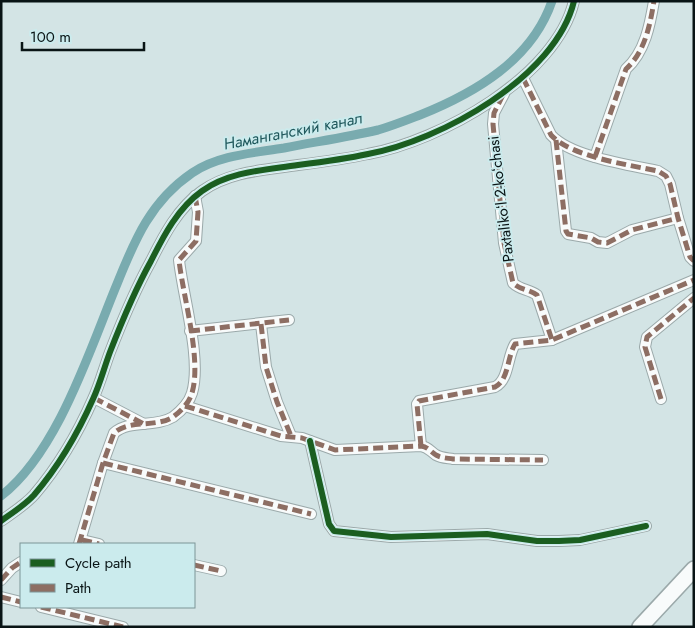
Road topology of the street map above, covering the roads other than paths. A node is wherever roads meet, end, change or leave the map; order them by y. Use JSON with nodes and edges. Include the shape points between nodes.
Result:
{"nodes":[{"id":1,"x":574,"y":1,"type":"edge"},
{"id":2,"x":654,"y":1,"type":"edge"},
{"id":3,"x":523,"y":78,"type":"junction"},
{"id":4,"x":506,"y":91,"type":"junction"},
{"id":5,"x":556,"y":140,"type":"junction"},
{"id":6,"x":594,"y":157,"type":"junction"},
{"id":7,"x":195,"y":196,"type":"junction"},
{"id":8,"x":678,"y":218,"type":"junction"},
{"id":9,"x":694,"y":261,"type":"edge"},
{"id":10,"x":694,"y":280,"type":"edge"},
{"id":11,"x":694,"y":298,"type":"edge"},
{"id":12,"x":289,"y":320,"type":"dead end"},
{"id":13,"x":257,"y":324,"type":"junction"},
{"id":14,"x":190,"y":331,"type":"junction"},
{"id":15,"x":552,"y":340,"type":"junction"},
{"id":16,"x":94,"y":398,"type":"junction"},
{"id":17,"x":661,"y":399,"type":"dead end"},
{"id":18,"x":185,"y":406,"type":"junction"},
{"id":19,"x":144,"y":424,"type":"junction"},
{"id":20,"x":292,"y":436,"type":"junction"},
{"id":21,"x":310,"y":441,"type":"junction"},
{"id":22,"x":421,"y":446,"type":"junction"},
{"id":23,"x":543,"y":460,"type":"dead end"},
{"id":24,"x":103,"y":463,"type":"junction"},
{"id":25,"x":311,"y":514,"type":"dead end"},
{"id":26,"x":1,"y":521,"type":"edge"},
{"id":27,"x":646,"y":526,"type":"dead end"},
{"id":28,"x":81,"y":542,"type":"edge"},
{"id":29,"x":20,"y":563,"type":"edge"},
{"id":30,"x":195,"y":565,"type":"edge"},
{"id":31,"x":694,"y":569,"type":"edge"},
{"id":32,"x":221,"y":571,"type":"dead end"},
{"id":33,"x":1,"y":580,"type":"edge"},
{"id":34,"x":1,"y":597,"type":"edge"},
{"id":35,"x":20,"y":602,"type":"edge"},
{"id":36,"x":45,"y":608,"type":"edge"},
{"id":37,"x":123,"y":627,"type":"edge"},
{"id":38,"x":640,"y":627,"type":"edge"}],
"edges":[{"from":1,"to":3,"type":"street","name":"Paxtalikoʻl 2-koʻchasi","via":[[558,38]]},
{"from":2,"to":6,"type":"street","via":[[650,29],[632,64],[626,69]]},
{"from":3,"to":4,"type":"street","name":"Paxtalikoʻl 2-koʻchasi"},
{"from":3,"to":5,"type":"street"},
{"from":4,"to":7,"type":"street","via":[[461,120],[400,146],[370,154],[245,173],[214,183]]},
{"from":4,"to":15,"type":"street","name":"Paxtalikoʻl 2-koʻchasi","via":[[494,113],[493,124],[504,243],[513,283],[537,295]]},
{"from":5,"to":6,"type":"street"},
{"from":5,"to":8,"type":"street","via":[[568,234],[607,243],[632,230]]},
{"from":6,"to":8,"type":"street","via":[[658,171],[666,176]]},
{"from":7,"to":14,"type":"street","via":[[198,212],[196,241],[179,260]]},
{"from":7,"to":16,"type":"street","via":[[164,235],[147,268],[126,312]]},
{"from":8,"to":9,"type":"street"},
{"from":10,"to":15,"type":"street"},
{"from":11,"to":17,"type":"street","via":[[645,341]]},
{"from":12,"to":13,"type":"street"},
{"from":13,"to":14,"type":"street"},
{"from":13,"to":20,"type":"street","via":[[266,367]]},
{"from":14,"to":18,"type":"street","via":[[194,381],[192,394]]},
{"from":15,"to":22,"type":"street","via":[[515,344],[503,380],[495,387],[419,401]]},
{"from":16,"to":19,"type":"street"},
{"from":16,"to":26,"type":"street","via":[[66,450],[44,482],[33,496]]},
{"from":18,"to":19,"type":"street","via":[[172,417]]},
{"from":18,"to":20,"type":"street","via":[[281,436]]},
{"from":19,"to":24,"type":"street","via":[[114,432]]},
{"from":20,"to":21,"type":"street"},
{"from":21,"to":22,"type":"street","via":[[335,450]]},
{"from":21,"to":27,"type":"street","via":[[328,524],[334,531],[391,537],[487,534],[559,541],[580,540]]},
{"from":22,"to":23,"type":"street","via":[[448,458]]},
{"from":24,"to":25,"type":"street"},
{"from":24,"to":28,"type":"street"},
{"from":29,"to":33,"type":"street"},
{"from":30,"to":32,"type":"street"},
{"from":31,"to":38,"type":"main road"},
{"from":34,"to":35,"type":"street"},
{"from":36,"to":37,"type":"street"}]}
